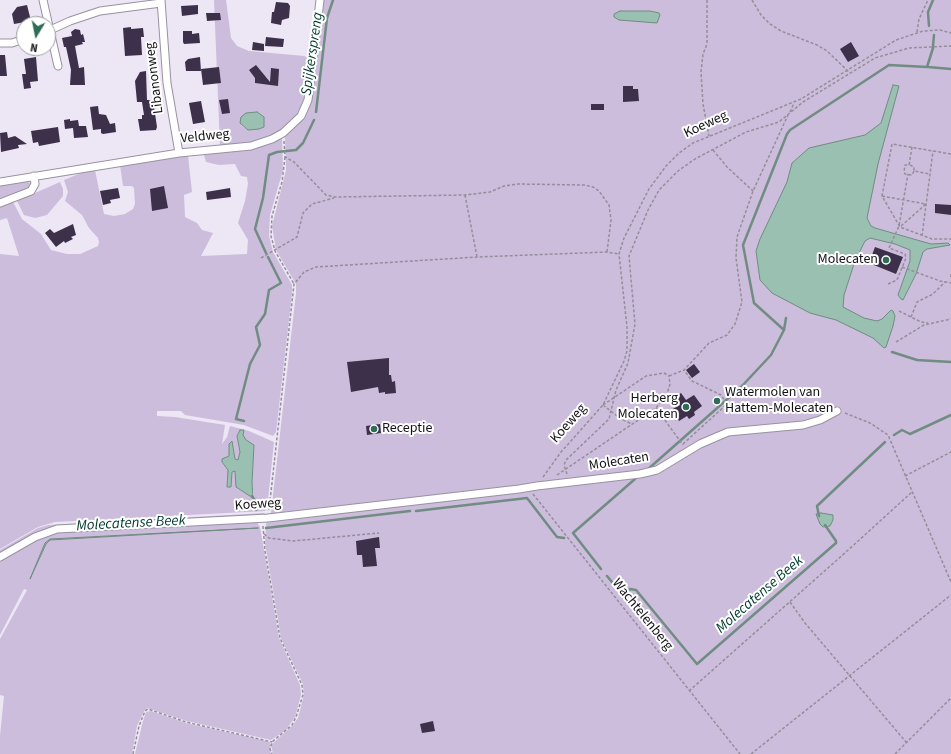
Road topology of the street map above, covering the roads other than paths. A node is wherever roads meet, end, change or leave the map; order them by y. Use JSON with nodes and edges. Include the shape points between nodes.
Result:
{"nodes":[{"id":1,"x":43,"y":0,"type":"edge"},
{"id":2,"x":320,"y":0,"type":"edge"},
{"id":3,"x":161,"y":2,"type":"edge"},
{"id":4,"x":46,"y":16,"type":"edge"},
{"id":5,"x":56,"y":28,"type":"edge"},
{"id":6,"x":16,"y":42,"type":"edge"},
{"id":7,"x":0,"y":43,"type":"edge"},
{"id":8,"x":55,"y":56,"type":"edge"},
{"id":9,"x":58,"y":66,"type":"dead end"},
{"id":10,"x":179,"y":153,"type":"junction"},
{"id":11,"x":34,"y":176,"type":"junction"},
{"id":12,"x":0,"y":182,"type":"edge"},
{"id":13,"x":0,"y":203,"type":"edge"},
{"id":14,"x":837,"y":411,"type":"road end"},
{"id":15,"x":537,"y":486,"type":"joint"},
{"id":16,"x":0,"y":557,"type":"edge"}],
"edges":[{"from":1,"to":4,"type":"street"},
{"from":2,"to":10,"type":"street","name":"Veldweg","via":[[308,100],[293,126],[272,139],[251,146]]},
{"from":3,"to":5,"type":"street","via":[[100,11]]},
{"from":3,"to":10,"type":"street","name":"Libanonweg","via":[[167,83]]},
{"from":6,"to":7,"type":"street"},
{"from":8,"to":9,"type":"street"},
{"from":10,"to":11,"type":"street","name":"Veldweg"},
{"from":11,"to":12,"type":"street","name":"Veldweg"},
{"from":11,"to":13,"type":"street","via":[[35,184],[31,191]]},
{"from":14,"to":15,"type":"street","name":"Molecaten","via":[[820,420],[802,425],[728,432],[700,444],[657,470]]},
{"from":15,"to":16,"type":"street","name":"Koeweg","via":[[268,518],[57,529],[35,537]]}]}
